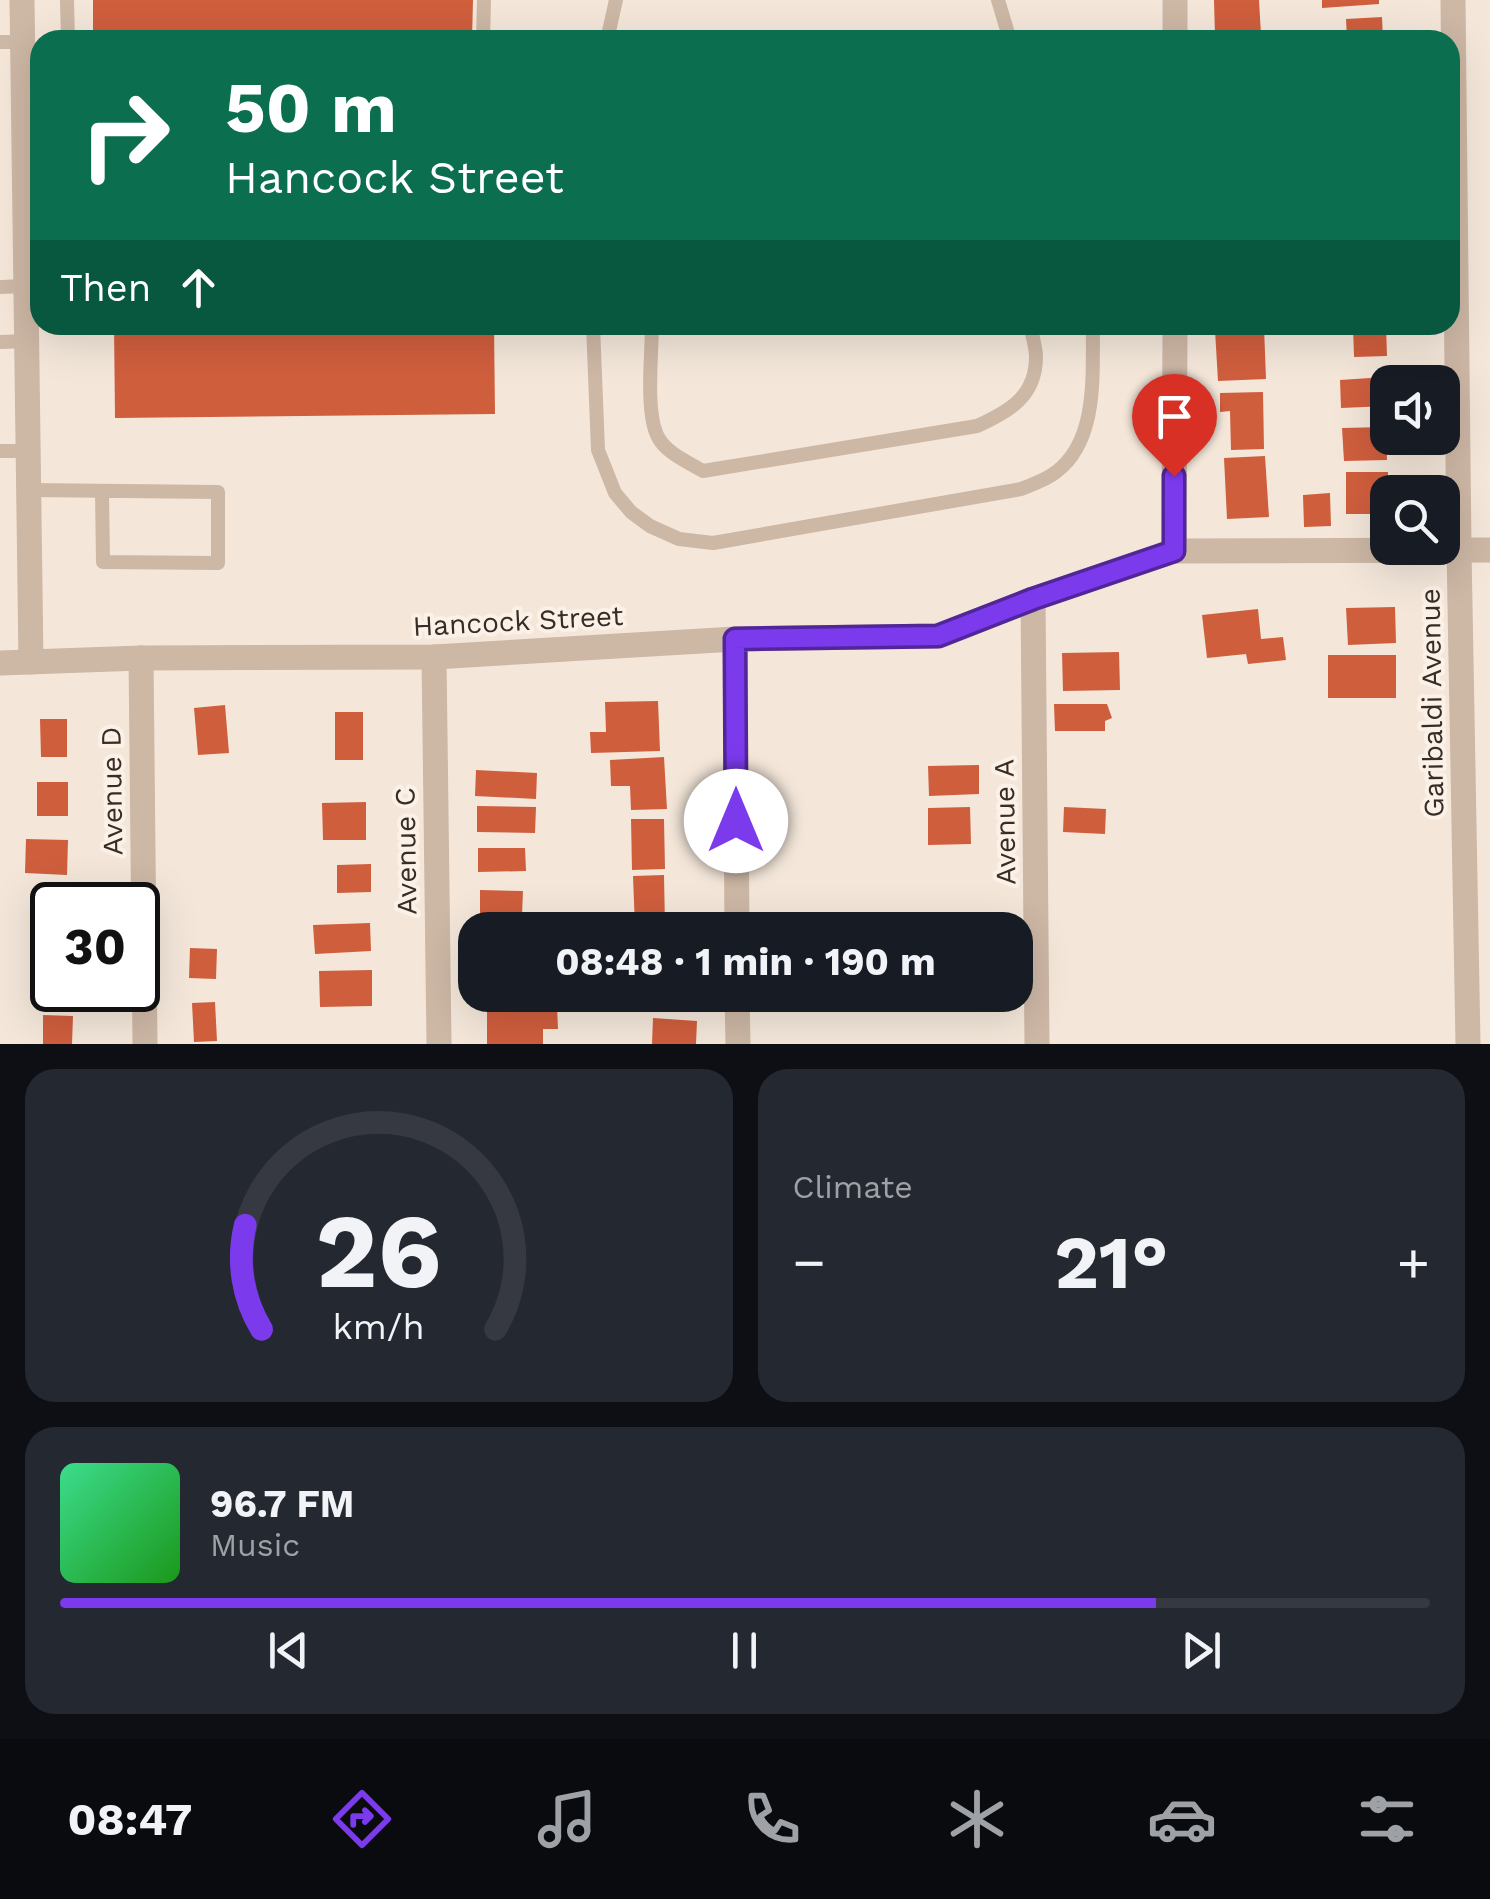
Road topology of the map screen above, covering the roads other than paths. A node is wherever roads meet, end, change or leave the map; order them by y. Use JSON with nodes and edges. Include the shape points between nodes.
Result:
{"nodes":[{"id":1,"x":22,"y":0,"type":"edge"},
{"id":2,"x":67,"y":0,"type":"edge"},
{"id":3,"x":484,"y":0,"type":"edge"},
{"id":4,"x":616,"y":0,"type":"edge"},
{"id":5,"x":998,"y":0,"type":"edge"},
{"id":6,"x":1175,"y":0,"type":"edge"},
{"id":7,"x":1452,"y":0,"type":"edge"},
{"id":8,"x":68,"y":30,"type":"edge"},
{"id":9,"x":483,"y":30,"type":"edge"},
{"id":10,"x":609,"y":30,"type":"edge"},
{"id":11,"x":1007,"y":30,"type":"edge"},
{"id":12,"x":1175,"y":30,"type":"edge"},
{"id":13,"x":1452,"y":30,"type":"edge"},
{"id":14,"x":11,"y":42,"type":"edge"},
{"id":15,"x":30,"y":132,"type":"edge"},
{"id":16,"x":30,"y":264,"type":"edge"},
{"id":17,"x":27,"y":286,"type":"junction"},
{"id":18,"x":0,"y":287,"type":"edge"},
{"id":19,"x":594,"y":335,"type":"edge"},
{"id":20,"x":652,"y":335,"type":"edge"},
{"id":21,"x":1032,"y":335,"type":"edge"},
{"id":22,"x":1093,"y":335,"type":"edge"},
{"id":23,"x":1174,"y":335,"type":"edge"},
{"id":24,"x":1456,"y":335,"type":"edge"},
{"id":25,"x":27,"y":341,"type":"junction"},
{"id":26,"x":0,"y":342,"type":"edge"},
{"id":27,"x":0,"y":451,"type":"edge"},
{"id":28,"x":28,"y":451,"type":"junction"},
{"id":29,"x":1458,"y":475,"type":"edge"},
{"id":30,"x":28,"y":490,"type":"junction"},
{"id":31,"x":102,"y":492,"type":"junction"},
{"id":32,"x":1370,"y":550,"type":"edge"},
{"id":33,"x":1460,"y":550,"type":"edge"},
{"id":34,"x":1490,"y":550,"type":"edge"},
{"id":35,"x":1174,"y":551,"type":"junction"},
{"id":36,"x":1459,"y":565,"type":"edge"},
{"id":37,"x":1033,"y":599,"type":"junction"},
{"id":38,"x":735,"y":639,"type":"junction"},
{"id":39,"x":434,"y":657,"type":"junction"},
{"id":40,"x":141,"y":658,"type":"junction"},
{"id":41,"x":30,"y":662,"type":"junction"},
{"id":42,"x":0,"y":663,"type":"edge"},
{"id":43,"x":737,"y":912,"type":"edge"},
{"id":44,"x":737,"y":1012,"type":"edge"},
{"id":45,"x":145,"y":1044,"type":"edge"},
{"id":46,"x":439,"y":1044,"type":"edge"},
{"id":47,"x":738,"y":1044,"type":"edge"},
{"id":48,"x":1036,"y":1044,"type":"edge"},
{"id":49,"x":1468,"y":1044,"type":"edge"}],
"edges":[{"from":1,"to":14,"type":"street"},
{"from":2,"to":8,"type":"lane"},
{"from":3,"to":9,"type":"lane"},
{"from":4,"to":10,"type":"lane"},
{"from":5,"to":11,"type":"lane"},
{"from":6,"to":12,"type":"street"},
{"from":7,"to":13,"type":"street","name":"Garibaldi Avenue"},
{"from":14,"to":15,"type":"street"},
{"from":16,"to":17,"type":"street"},
{"from":17,"to":18,"type":"lane"},
{"from":17,"to":25,"type":"street"},
{"from":19,"to":22,"type":"lane","via":[[598,450],[616,493],[650,526],[713,543],[1021,489],[1058,472],[1091,409]]},
{"from":20,"to":21,"type":"lane","via":[[651,411],[658,438],[703,470],[977,426],[1011,410],[1031,386]]},
{"from":23,"to":35,"type":"street"},
{"from":24,"to":29,"type":"street","name":"Garibaldi Avenue"},
{"from":25,"to":26,"type":"lane"},
{"from":25,"to":28,"type":"street"},
{"from":27,"to":28,"type":"lane"},
{"from":28,"to":30,"type":"street"},
{"from":30,"to":31,"type":"lane"},
{"from":30,"to":41,"type":"street"},
{"from":31,"to":31,"type":"lane","via":[[218,492],[218,563],[104,562]]},
{"from":32,"to":35,"type":"street","name":"Hancock Street"},
{"from":33,"to":34,"type":"street","name":"Hancock Street"},
{"from":35,"to":37,"type":"street","name":"Hancock Street"},
{"from":36,"to":49,"type":"street","name":"Garibaldi Avenue"},
{"from":37,"to":38,"type":"street","name":"Hancock Street","via":[[938,636]]},
{"from":37,"to":48,"type":"street","name":"Avenue A"},
{"from":38,"to":39,"type":"street","name":"Hancock Street"},
{"from":38,"to":43,"type":"street"},
{"from":39,"to":40,"type":"street","name":"Hancock Street"},
{"from":39,"to":46,"type":"street","name":"Avenue C"},
{"from":40,"to":41,"type":"street","name":"Hancock Street"},
{"from":40,"to":45,"type":"street","name":"Avenue D"},
{"from":41,"to":42,"type":"street","name":"Hancock Street"},
{"from":44,"to":47,"type":"street"}]}
